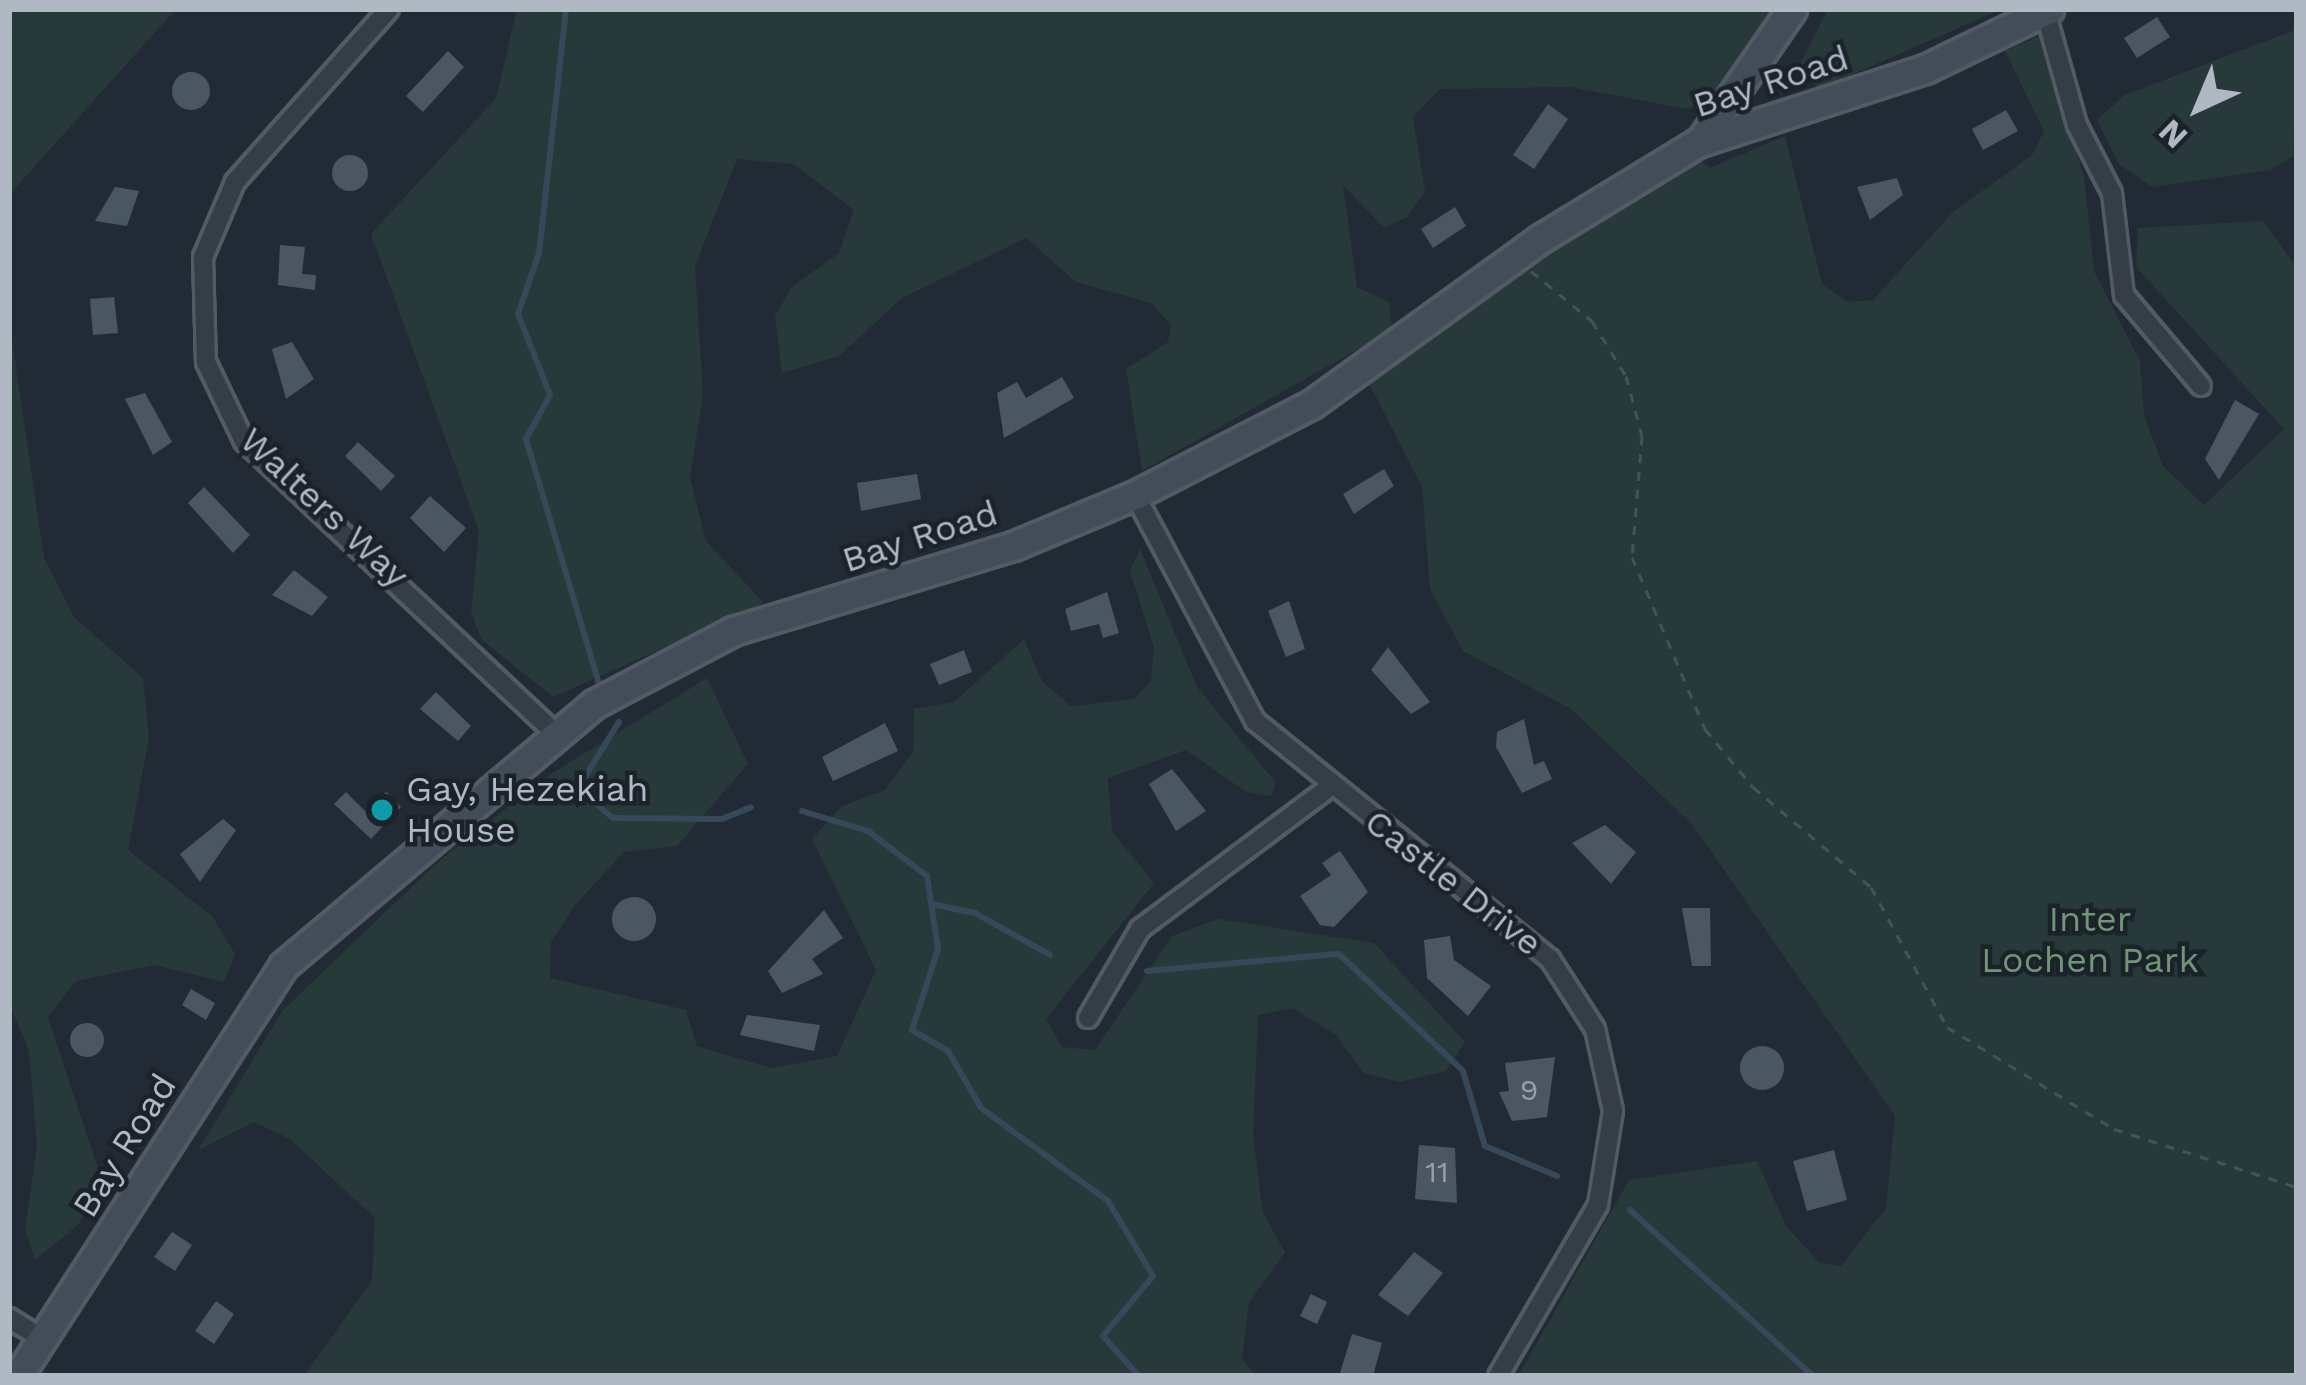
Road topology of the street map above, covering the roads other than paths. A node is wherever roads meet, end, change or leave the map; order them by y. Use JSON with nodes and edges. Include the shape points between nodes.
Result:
{"nodes":[{"id":1,"x":389,"y":9,"type":"edge"},
{"id":2,"x":1792,"y":9,"type":"edge"},
{"id":3,"x":2047,"y":10,"type":"edge"},
{"id":4,"x":1697,"y":143,"type":"junction"},
{"id":5,"x":2201,"y":386,"type":"dead end"},
{"id":6,"x":1135,"y":495,"type":"junction"},
{"id":7,"x":555,"y":733,"type":"junction"},
{"id":8,"x":1330,"y":787,"type":"junction"},
{"id":9,"x":1088,"y":1018,"type":"dead end"},
{"id":10,"x":9,"y":1318,"type":"edge"},
{"id":11,"x":33,"y":1363,"type":"edge"},
{"id":12,"x":1498,"y":1376,"type":"edge"}],
"edges":[{"from":1,"to":7,"type":"street","name":"Walters Way","via":[[235,182],[203,257],[206,362],[244,440]]},
{"from":2,"to":4,"type":"main road"},
{"from":3,"to":4,"type":"main road","name":"Bay Road","via":[[1925,69]]},
{"from":3,"to":5,"type":"street","via":[[2077,125],[2112,193],[2124,295]]},
{"from":4,"to":6,"type":"main road","name":"Bay Road","via":[[1515,258],[1312,404]]},
{"from":6,"to":7,"type":"main road","name":"Bay Road","via":[[1013,546],[733,631]]},
{"from":6,"to":8,"type":"street","name":"Castle Drive","via":[[1246,711]]},
{"from":7,"to":11,"type":"main road","name":"Bay Road","via":[[283,966]]},
{"from":8,"to":9,"type":"street","via":[[1140,929]]},
{"from":8,"to":12,"type":"street","name":"Castle Drive","via":[[1550,958],[1601,1049],[1612,1111],[1598,1204]]},
{"from":10,"to":11,"type":"street"}]}
